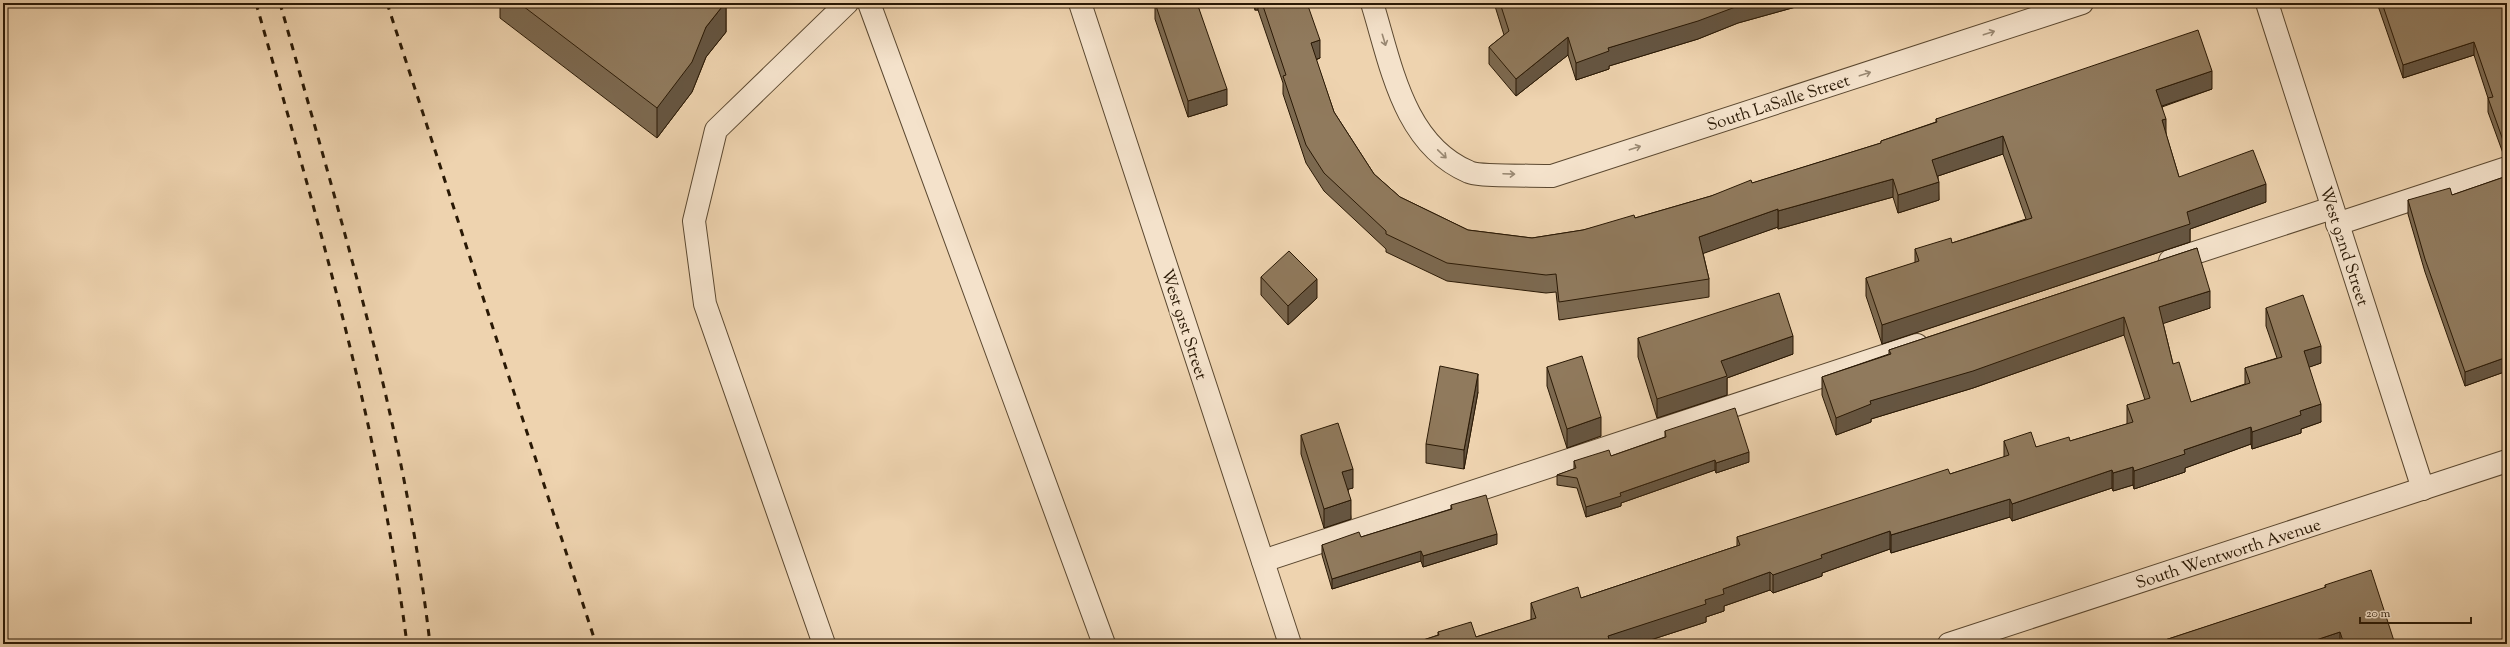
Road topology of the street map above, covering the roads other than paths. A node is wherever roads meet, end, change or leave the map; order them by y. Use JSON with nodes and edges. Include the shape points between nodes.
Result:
{"nodes":[{"id":1,"x":847,"y":3,"type":"edge"},
{"id":2,"x":869,"y":3,"type":"edge"},
{"id":3,"x":1080,"y":3,"type":"edge"},
{"id":4,"x":1372,"y":3,"type":"edge"},
{"id":5,"x":2082,"y":3,"type":"edge"},
{"id":6,"x":2266,"y":3,"type":"edge"},
{"id":7,"x":2507,"y":168,"type":"edge"},
{"id":8,"x":2335,"y":216,"type":"junction"},
{"id":9,"x":2151,"y":267,"type":"edge"},
{"id":10,"x":1939,"y":338,"type":"edge"},
{"id":11,"x":2507,"y":461,"type":"edge"},
{"id":12,"x":2423,"y":490,"type":"junction"},
{"id":13,"x":1263,"y":561,"type":"junction"},
{"id":14,"x":824,"y":644,"type":"edge"},
{"id":15,"x":1104,"y":644,"type":"edge"},
{"id":16,"x":1290,"y":644,"type":"edge"},
{"id":17,"x":1949,"y":644,"type":"edge"}],
"edges":[{"from":1,"to":14,"type":"street","via":[[716,130],[694,221],[706,304]]},
{"from":2,"to":15,"type":"street"},
{"from":3,"to":13,"type":"street","name":"West 91st Street"},
{"from":4,"to":5,"type":"street","name":"South LaSalle Street","one_way":true,"via":[[1402,97],[1418,130],[1447,159],[1470,173],[1552,176]]},
{"from":6,"to":8,"type":"street","name":"West 92nd Street"},
{"from":7,"to":8,"type":"street"},
{"from":8,"to":9,"type":"street"},
{"from":8,"to":12,"type":"street","name":"West 92nd Street"},
{"from":10,"to":13,"type":"street"},
{"from":11,"to":12,"type":"street","name":"South Wentworth Avenue"},
{"from":12,"to":17,"type":"street","name":"South Wentworth Avenue"},
{"from":13,"to":16,"type":"street","name":"West 91st Street"}]}
